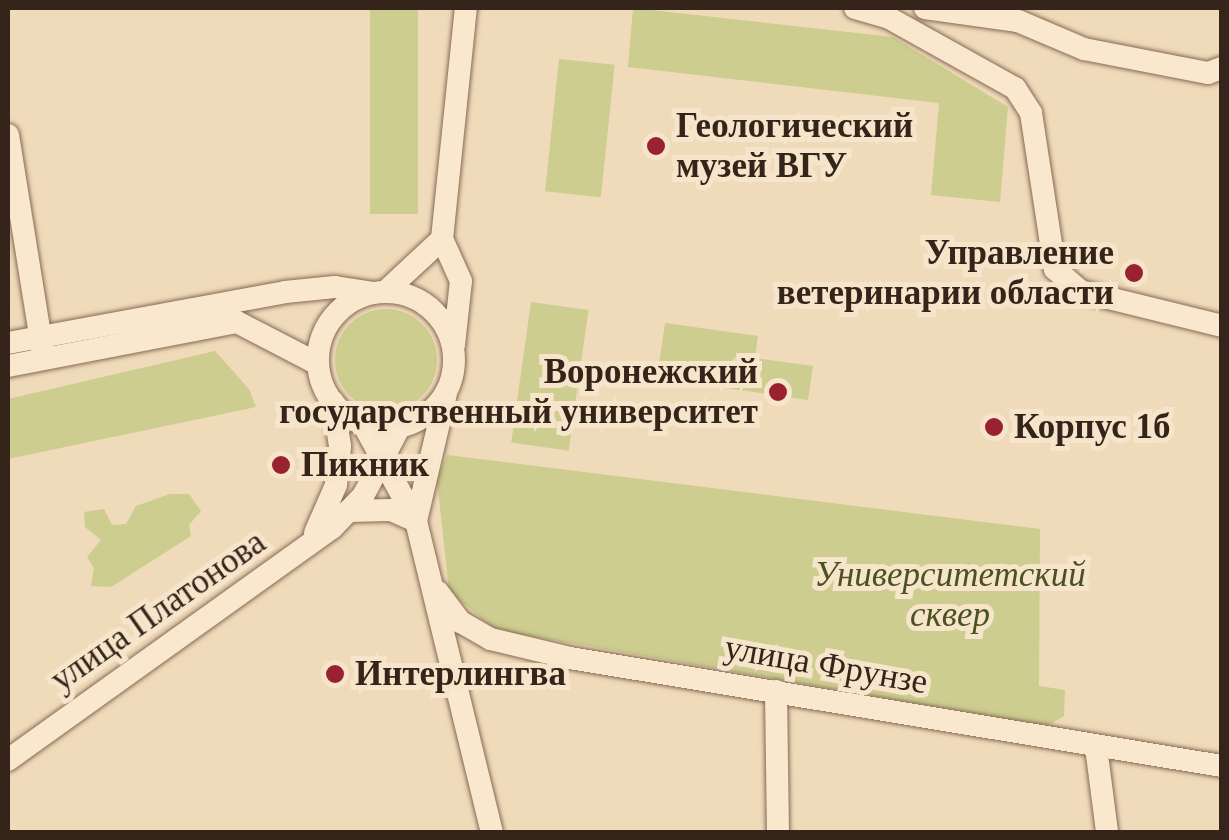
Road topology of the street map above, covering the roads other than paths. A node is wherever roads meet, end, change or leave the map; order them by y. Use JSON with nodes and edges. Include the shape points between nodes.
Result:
{"nodes":[{"id":1,"x":466,"y":8,"type":"edge"},
{"id":2,"x":856,"y":8,"type":"edge"},
{"id":3,"x":925,"y":8,"type":"edge"},
{"id":4,"x":1019,"y":14,"type":"edge"},
{"id":5,"x":1217,"y":77,"type":"edge"},
{"id":6,"x":8,"y":135,"type":"edge"},
{"id":7,"x":442,"y":239,"type":"junction"},
{"id":8,"x":379,"y":292,"type":"junction"},
{"id":9,"x":1222,"y":326,"type":"edge"},
{"id":10,"x":8,"y":343,"type":"edge"},
{"id":11,"x":42,"y":348,"type":"junction"},
{"id":12,"x":454,"y":354,"type":"junction"},
{"id":13,"x":318,"y":364,"type":"junction"},
{"id":14,"x":8,"y":366,"type":"edge"},
{"id":15,"x":447,"y":389,"type":"junction"},
{"id":16,"x":333,"y":402,"type":"junction"},
{"id":17,"x":363,"y":424,"type":"junction"},
{"id":18,"x":400,"y":426,"type":"junction"},
{"id":19,"x":386,"y":462,"type":"junction"},
{"id":20,"x":348,"y":511,"type":"junction"},
{"id":21,"x":416,"y":521,"type":"junction"},
{"id":22,"x":301,"y":553,"type":"junction"},
{"id":23,"x":438,"y":592,"type":"junction"},
{"id":24,"x":776,"y":691,"type":"junction"},
{"id":25,"x":1096,"y":748,"type":"junction"},
{"id":26,"x":8,"y":760,"type":"edge"},
{"id":27,"x":1222,"y":766,"type":"edge"},
{"id":28,"x":492,"y":832,"type":"edge"},
{"id":29,"x":778,"y":832,"type":"edge"},
{"id":30,"x":1107,"y":832,"type":"edge"}],
"edges":[{"from":1,"to":7,"type":"street"},
{"from":2,"to":9,"type":"street","via":[[889,18],[1015,88],[1031,113],[1054,270],[1080,291]]},
{"from":3,"to":4,"type":"street"},
{"from":4,"to":5,"type":"street","via":[[1084,49]]},
{"from":6,"to":11,"type":"street"},
{"from":7,"to":8,"type":"street"},
{"from":7,"to":12,"type":"street","via":[[460,280]]},
{"from":8,"to":11,"type":"street","via":[[285,292]]},
{"from":8,"to":12,"type":"street","via":[[428,307]]},
{"from":8,"to":13,"type":"street","via":[[332,318]]},
{"from":10,"to":11,"type":"street"},
{"from":11,"to":13,"type":"street","via":[[237,322]]},
{"from":11,"to":14,"type":"street"},
{"from":12,"to":15,"type":"street"},
{"from":13,"to":16,"type":"street"},
{"from":15,"to":18,"type":"street","via":[[424,416]]},
{"from":15,"to":21,"type":"street"},
{"from":16,"to":17,"type":"street"},
{"from":16,"to":22,"type":"street","name":"улица Платонова","via":[[340,446],[336,485],[324,522]]},
{"from":17,"to":18,"type":"street"},
{"from":17,"to":19,"type":"street"},
{"from":18,"to":19,"type":"street","name":"улица Платонова"},
{"from":19,"to":20,"type":"street","name":"улица Платонова"},
{"from":19,"to":21,"type":"street"},
{"from":20,"to":21,"type":"street","via":[[391,510]]},
{"from":20,"to":22,"type":"street","name":"улица Платонова"},
{"from":21,"to":23,"type":"street"},
{"from":22,"to":26,"type":"street","name":"улица Платонова"},
{"from":23,"to":24,"type":"street","name":"улица Фрунзе","via":[[460,622],[491,640]]},
{"from":23,"to":28,"type":"street"},
{"from":24,"to":25,"type":"street","name":"улица Фрунзе"},
{"from":24,"to":29,"type":"street"},
{"from":25,"to":27,"type":"street","name":"улица Фрунзе"},
{"from":25,"to":30,"type":"street"}]}
